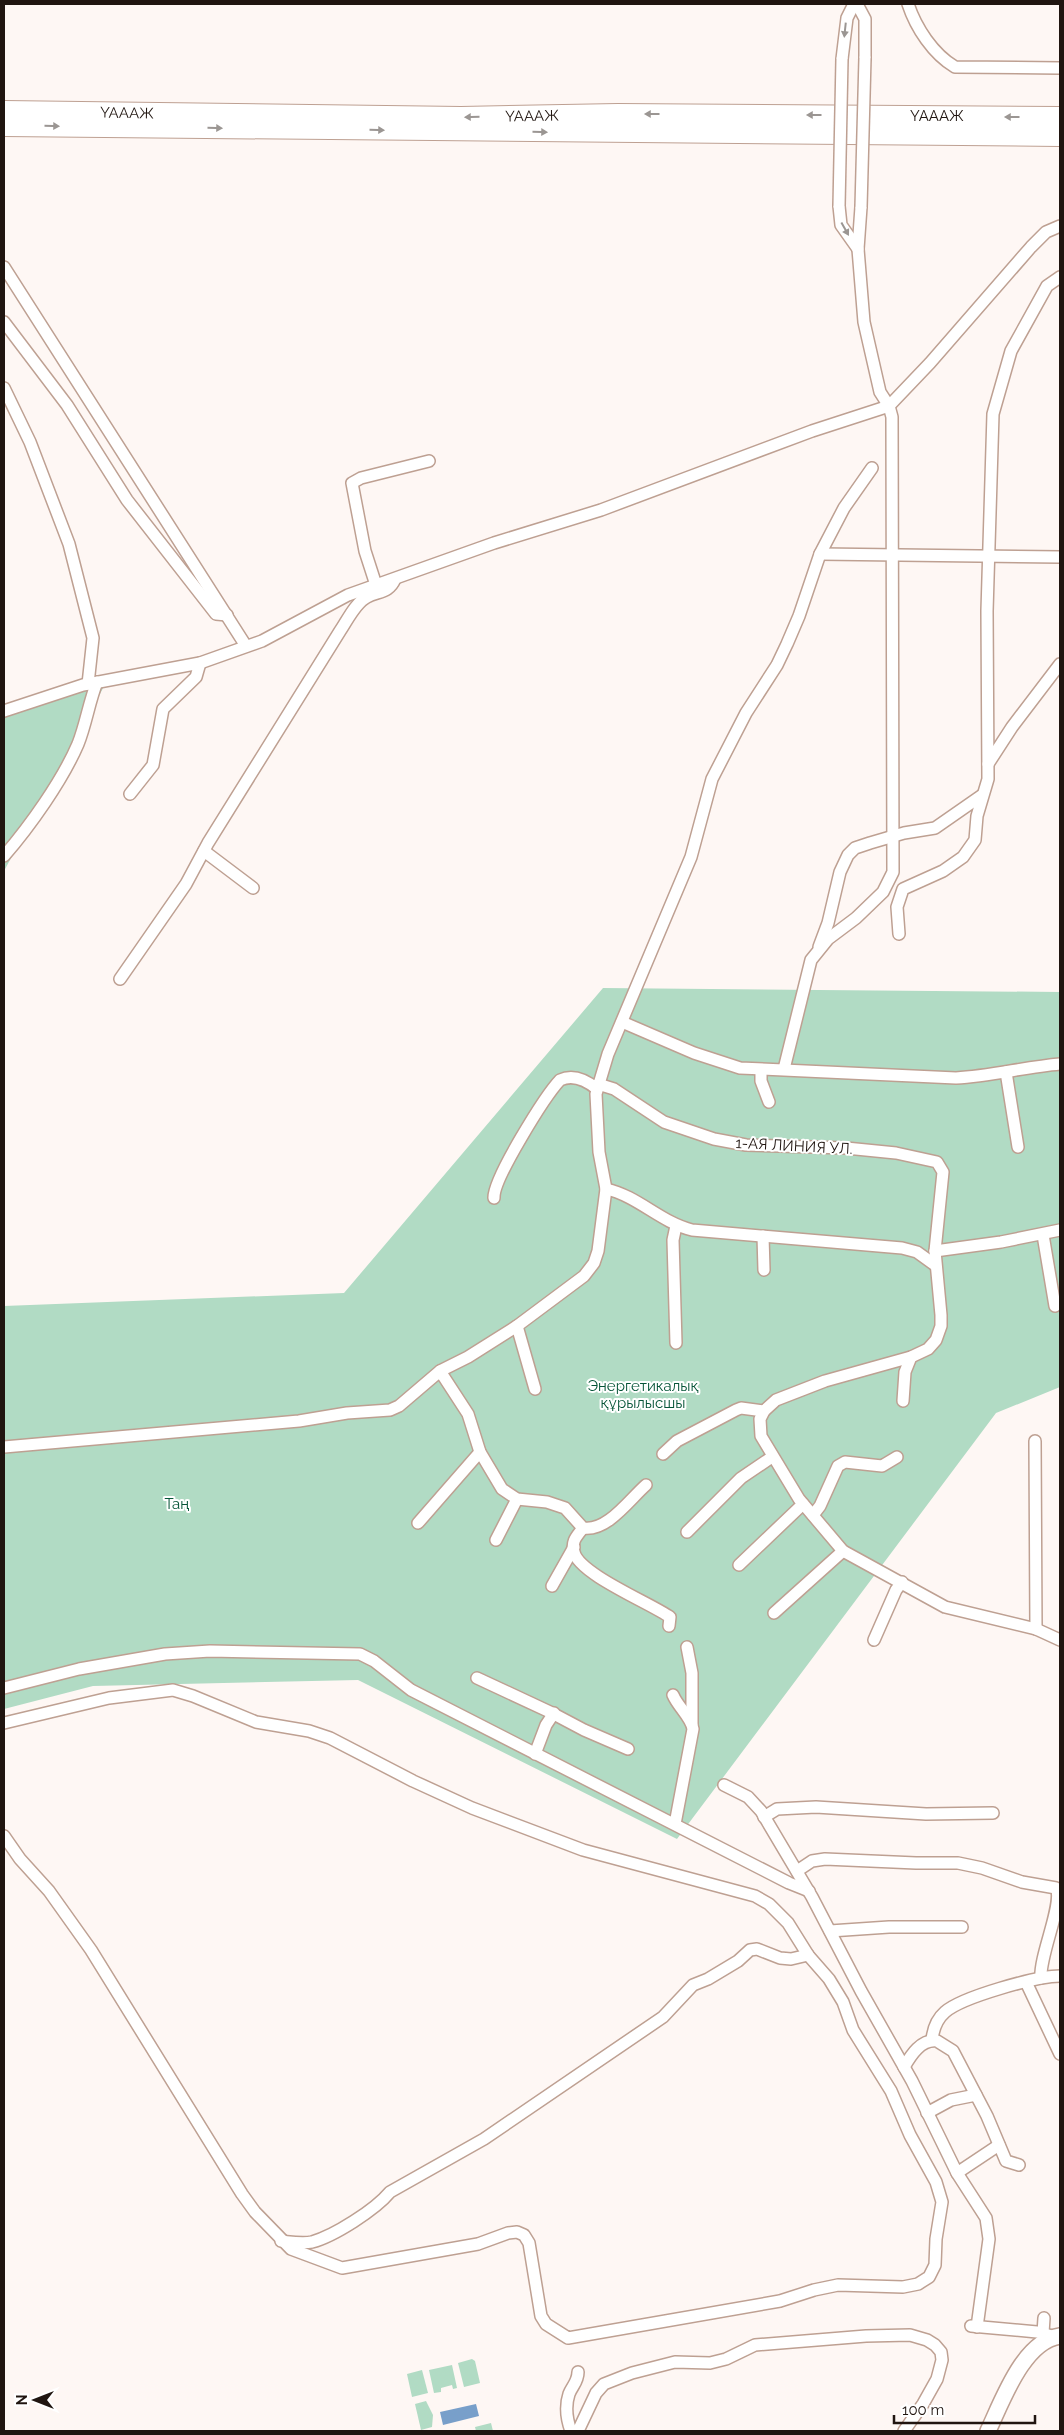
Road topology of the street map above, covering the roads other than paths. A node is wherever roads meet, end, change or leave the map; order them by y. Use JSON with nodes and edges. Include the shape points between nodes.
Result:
{"nodes":[{"id":1,"x":855,"y":4,"type":"edge"},
{"id":2,"x":908,"y":4,"type":"edge"},
{"id":3,"x":1060,"y":68,"type":"edge"},
{"id":4,"x":4,"y":111,"type":"edge"},
{"id":5,"x":1060,"y":117,"type":"edge"},
{"id":6,"x":4,"y":126,"type":"edge"},
{"id":7,"x":1060,"y":136,"type":"edge"},
{"id":8,"x":1060,"y":226,"type":"edge"},
{"id":9,"x":858,"y":249,"type":"junction"},
{"id":10,"x":4,"y":267,"type":"edge"},
{"id":11,"x":1060,"y":277,"type":"edge"},
{"id":12,"x":4,"y":322,"type":"edge"},
{"id":13,"x":4,"y":388,"type":"edge"},
{"id":14,"x":889,"y":406,"type":"junction"},
{"id":15,"x":429,"y":461,"type":"dead end"},
{"id":16,"x":872,"y":468,"type":"dead end"},
{"id":17,"x":820,"y":554,"type":"junction"},
{"id":18,"x":891,"y":555,"type":"junction"},
{"id":19,"x":988,"y":557,"type":"junction"},
{"id":20,"x":1060,"y":557,"type":"edge"},
{"id":21,"x":395,"y":579,"type":"junction"},
{"id":22,"x":376,"y":585,"type":"junction"},
{"id":23,"x":227,"y":615,"type":"junction"},
{"id":24,"x":246,"y":646,"type":"junction"},
{"id":25,"x":200,"y":662,"type":"junction"},
{"id":26,"x":1060,"y":664,"type":"edge"},
{"id":27,"x":92,"y":683,"type":"junction"},
{"id":28,"x":5,"y":712,"type":"edge"},
{"id":29,"x":988,"y":764,"type":"junction"},
{"id":30,"x":130,"y":794,"type":"dead end"},
{"id":31,"x":981,"y":796,"type":"junction"},
{"id":32,"x":892,"y":836,"type":"junction"},
{"id":33,"x":204,"y":850,"type":"junction"},
{"id":34,"x":4,"y":856,"type":"edge"},
{"id":35,"x":254,"y":888,"type":"dead end"},
{"id":36,"x":899,"y":934,"type":"dead end"},
{"id":37,"x":818,"y":950,"type":"junction"},
{"id":38,"x":120,"y":979,"type":"dead end"},
{"id":39,"x":622,"y":1022,"type":"junction"},
{"id":40,"x":1060,"y":1064,"type":"edge"},
{"id":41,"x":784,"y":1069,"type":"junction"},
{"id":42,"x":761,"y":1070,"type":"junction"},
{"id":43,"x":1006,"y":1072,"type":"junction"},
{"id":44,"x":597,"y":1087,"type":"junction"},
{"id":45,"x":769,"y":1102,"type":"dead end"},
{"id":46,"x":1018,"y":1147,"type":"dead end"},
{"id":47,"x":606,"y":1190,"type":"junction"},
{"id":48,"x":494,"y":1198,"type":"dead end"},
{"id":49,"x":676,"y":1226,"type":"junction"},
{"id":50,"x":1060,"y":1230,"type":"edge"},
{"id":51,"x":1043,"y":1235,"type":"junction"},
{"id":52,"x":763,"y":1236,"type":"junction"},
{"id":53,"x":935,"y":1251,"type":"junction"},
{"id":54,"x":935,"y":1265,"type":"junction"},
{"id":55,"x":764,"y":1270,"type":"dead end"},
{"id":56,"x":1055,"y":1306,"type":"dead end"},
{"id":57,"x":517,"y":1326,"type":"junction"},
{"id":58,"x":676,"y":1343,"type":"dead end"},
{"id":59,"x":911,"y":1357,"type":"junction"},
{"id":60,"x":440,"y":1371,"type":"junction"},
{"id":61,"x":535,"y":1389,"type":"dead end"},
{"id":62,"x":903,"y":1401,"type":"dead end"},
{"id":63,"x":764,"y":1411,"type":"junction"},
{"id":64,"x":1035,"y":1441,"type":"dead end"},
{"id":65,"x":4,"y":1446,"type":"edge"},
{"id":66,"x":480,"y":1452,"type":"junction"},
{"id":67,"x":663,"y":1454,"type":"dead end"},
{"id":68,"x":772,"y":1457,"type":"junction"},
{"id":69,"x":897,"y":1457,"type":"dead end"},
{"id":70,"x":646,"y":1485,"type":"dead end"},
{"id":71,"x":517,"y":1499,"type":"junction"},
{"id":72,"x":803,"y":1504,"type":"junction"},
{"id":73,"x":813,"y":1515,"type":"junction"},
{"id":74,"x":418,"y":1523,"type":"dead end"},
{"id":75,"x":582,"y":1528,"type":"junction"},
{"id":76,"x":687,"y":1532,"type":"dead end"},
{"id":77,"x":496,"y":1540,"type":"dead end"},
{"id":78,"x":574,"y":1546,"type":"junction"},
{"id":79,"x":843,"y":1550,"type":"junction"},
{"id":80,"x":739,"y":1565,"type":"dead end"},
{"id":81,"x":902,"y":1582,"type":"junction"},
{"id":82,"x":552,"y":1586,"type":"dead end"},
{"id":83,"x":774,"y":1613,"type":"dead end"},
{"id":84,"x":669,"y":1626,"type":"dead end"},
{"id":85,"x":1036,"y":1629,"type":"junction"},
{"id":86,"x":874,"y":1640,"type":"dead end"},
{"id":87,"x":1060,"y":1640,"type":"edge"},
{"id":88,"x":687,"y":1647,"type":"dead end"},
{"id":89,"x":477,"y":1678,"type":"dead end"},
{"id":90,"x":4,"y":1688,"type":"edge"},
{"id":91,"x":673,"y":1695,"type":"dead end"},
{"id":92,"x":554,"y":1713,"type":"junction"},
{"id":93,"x":4,"y":1723,"type":"edge"},
{"id":94,"x":692,"y":1724,"type":"junction"},
{"id":95,"x":628,"y":1749,"type":"dead end"},
{"id":96,"x":535,"y":1754,"type":"junction"},
{"id":97,"x":724,"y":1785,"type":"dead end"},
{"id":98,"x":993,"y":1813,"type":"dead end"},
{"id":99,"x":764,"y":1818,"type":"junction"},
{"id":100,"x":675,"y":1824,"type":"junction"},
{"id":101,"x":4,"y":1836,"type":"edge"},
{"id":102,"x":797,"y":1871,"type":"junction"},
{"id":103,"x":809,"y":1891,"type":"junction"},
{"id":104,"x":962,"y":1927,"type":"dead end"},
{"id":105,"x":830,"y":1932,"type":"junction"},
{"id":106,"x":808,"y":1955,"type":"junction"},
{"id":107,"x":1060,"y":1976,"type":"edge"},
{"id":108,"x":1041,"y":1978,"type":"junction"},
{"id":109,"x":1026,"y":1982,"type":"junction"},
{"id":110,"x":932,"y":2040,"type":"junction"},
{"id":111,"x":1060,"y":2054,"type":"edge"},
{"id":112,"x":904,"y":2067,"type":"junction"},
{"id":113,"x":976,"y":2095,"type":"junction"},
{"id":114,"x":927,"y":2113,"type":"junction"},
{"id":115,"x":999,"y":2145,"type":"junction"},
{"id":116,"x":1019,"y":2165,"type":"dead end"},
{"id":117,"x":957,"y":2173,"type":"junction"},
{"id":118,"x":281,"y":2241,"type":"junction"},
{"id":119,"x":1044,"y":2318,"type":"dead end"},
{"id":120,"x":1053,"y":2335,"type":"edge"},
{"id":121,"x":578,"y":2372,"type":"dead end"},
{"id":122,"x":571,"y":2431,"type":"edge"},
{"id":123,"x":578,"y":2431,"type":"edge"},
{"id":124,"x":904,"y":2431,"type":"edge"},
{"id":125,"x":988,"y":2431,"type":"edge"}],
"edges":[{"from":1,"to":9,"type":"street","bridge":true,"via":[[865,19],[862,207]]},
{"from":1,"to":9,"type":"street","one_way":true,"bridge":true,"via":[[847,18],[842,59],[839,206],[841,224]]},
{"from":2,"to":3,"type":"street","via":[[929,44],[955,67]]},
{"from":5,"to":4,"type":"highway","name":"ҮАААЖ","one_way":true,"via":[[618,114],[461,117]]},
{"from":6,"to":7,"type":"highway","name":"ҮАААЖ","one_way":true},
{"from":8,"to":14,"type":"street","via":[[1046,232],[1031,247],[930,364]]},
{"from":9,"to":14,"type":"street","via":[[864,322],[880,392]]},
{"from":10,"to":23,"type":"street"},
{"from":11,"to":19,"type":"street","via":[[1047,286],[1011,351],[993,414]]},
{"from":12,"to":23,"type":"street","via":[[67,405],[127,500],[216,614]]},
{"from":13,"to":27,"type":"street","via":[[30,442],[69,544],[92,638]]},
{"from":14,"to":18,"type":"street","via":[[892,417]]},
{"from":14,"to":21,"type":"street","via":[[812,431],[601,510],[494,543]]},
{"from":15,"to":22,"type":"street","via":[[352,483],[365,551]]},
{"from":16,"to":17,"type":"street","via":[[844,508]]},
{"from":17,"to":18,"type":"street"},
{"from":17,"to":39,"type":"street","via":[[800,616],[777,665],[746,713],[712,778],[691,857]]},
{"from":18,"to":19,"type":"street"},
{"from":18,"to":32,"type":"street"},
{"from":19,"to":20,"type":"street"},
{"from":19,"to":29,"type":"street"},
{"from":21,"to":22,"type":"street"},
{"from":21,"to":33,"type":"street","via":[[387,590],[367,597],[355,609]]},
{"from":22,"to":24,"type":"street","via":[[348,595],[281,632]]},
{"from":23,"to":24,"type":"street"},
{"from":24,"to":25,"type":"street"},
{"from":25,"to":27,"type":"street"},
{"from":25,"to":30,"type":"street","via":[[196,677],[163,709],[154,765]]},
{"from":26,"to":29,"type":"street"},
{"from":27,"to":28,"type":"street"},
{"from":27,"to":34,"type":"street","via":[[83,730],[70,760],[32,820]]},
{"from":29,"to":31,"type":"street","via":[[986,789]]},
{"from":31,"to":32,"type":"street","via":[[935,828]]},
{"from":31,"to":36,"type":"street","via":[[975,840],[970,849],[943,871],[903,889],[898,907]]},
{"from":32,"to":37,"type":"street","via":[[893,872],[887,886]]},
{"from":32,"to":37,"type":"street","via":[[855,848],[848,855],[840,872]]},
{"from":33,"to":35,"type":"street"},
{"from":33,"to":38,"type":"street","via":[[154,934]]},
{"from":37,"to":41,"type":"street","via":[[808,968]]},
{"from":39,"to":42,"type":"street","via":[[710,1058],[740,1068]]},
{"from":39,"to":44,"type":"street"},
{"from":40,"to":43,"type":"street"},
{"from":41,"to":42,"type":"street"},
{"from":41,"to":43,"type":"street","via":[[956,1078]]},
{"from":42,"to":45,"type":"street","via":[[761,1081]]},
{"from":43,"to":46,"type":"street"},
{"from":44,"to":47,"type":"street","via":[[599,1152]]},
{"from":44,"to":48,"type":"street","name":"1-АЯ ЛИНИЯ УЛ.","via":[[576,1077],[560,1080],[505,1167]]},
{"from":44,"to":53,"type":"street","name":"1-АЯ ЛИНИЯ УЛ.","via":[[614,1089],[664,1122],[714,1139],[746,1145],[886,1152],[934,1160],[943,1172]]},
{"from":47,"to":49,"type":"street","via":[[626,1196]]},
{"from":47,"to":57,"type":"street","via":[[594,1263],[584,1276]]},
{"from":49,"to":52,"type":"street","via":[[713,1233]]},
{"from":49,"to":58,"type":"street","via":[[673,1240]]},
{"from":50,"to":51,"type":"street"},
{"from":51,"to":53,"type":"street"},
{"from":51,"to":56,"type":"street"},
{"from":52,"to":54,"type":"street","via":[[902,1248],[917,1252]]},
{"from":52,"to":55,"type":"street"},
{"from":53,"to":54,"type":"street"},
{"from":54,"to":59,"type":"street","via":[[941,1326],[932,1345]]},
{"from":57,"to":60,"type":"street"},
{"from":57,"to":61,"type":"street"},
{"from":59,"to":62,"type":"street","via":[[904,1372]]},
{"from":59,"to":63,"type":"street","via":[[804,1388],[776,1400]]},
{"from":60,"to":65,"type":"street","via":[[405,1402],[390,1410],[299,1421]]},
{"from":60,"to":66,"type":"street","via":[[468,1414]]},
{"from":63,"to":67,"type":"street","via":[[741,1408],[677,1441]]},
{"from":63,"to":68,"type":"street","via":[[760,1419],[761,1436]]},
{"from":64,"to":85,"type":"street"},
{"from":66,"to":71,"type":"street","via":[[502,1489]]},
{"from":66,"to":74,"type":"street"},
{"from":68,"to":72,"type":"street"},
{"from":68,"to":76,"type":"street","via":[[741,1478]]},
{"from":69,"to":73,"type":"street","via":[[882,1466],[845,1462],[838,1466]]},
{"from":70,"to":75,"type":"street","via":[[599,1526]]},
{"from":71,"to":75,"type":"street","via":[[566,1508]]},
{"from":71,"to":77,"type":"street"},
{"from":72,"to":73,"type":"street"},
{"from":72,"to":80,"type":"street"},
{"from":73,"to":79,"type":"street"},
{"from":75,"to":78,"type":"street","via":[[574,1538]]},
{"from":78,"to":82,"type":"street"},
{"from":78,"to":84,"type":"street","via":[[577,1559],[586,1567],[618,1589],[670,1617]]},
{"from":79,"to":81,"type":"street"},
{"from":79,"to":83,"type":"street"},
{"from":81,"to":85,"type":"street","via":[[945,1607]]},
{"from":81,"to":86,"type":"street"},
{"from":85,"to":87,"type":"street"},
{"from":88,"to":94,"type":"street","via":[[692,1673]]},
{"from":89,"to":92,"type":"street"},
{"from":90,"to":96,"type":"street","via":[[79,1669],[165,1654],[360,1654],[411,1690]]},
{"from":91,"to":94,"type":"street"},
{"from":92,"to":95,"type":"street"},
{"from":92,"to":96,"type":"street"},
{"from":93,"to":106,"type":"street","via":[[109,1698],[174,1690],[256,1722],[330,1738],[472,1808],[583,1850],[755,1896],[788,1922]]},
{"from":94,"to":100,"type":"street"},
{"from":96,"to":100,"type":"street"},
{"from":97,"to":99,"type":"street","via":[[748,1797]]},
{"from":98,"to":99,"type":"street","via":[[926,1814],[861,1808],[792,1808],[777,1809]]},
{"from":99,"to":102,"type":"street"},
{"from":100,"to":103,"type":"street"},
{"from":101,"to":118,"type":"street","via":[[86,1943],[242,2194]]},
{"from":102,"to":103,"type":"street"},
{"from":102,"to":108,"type":"street","via":[[812,1861],[825,1859],[958,1863],[1022,1882],[1056,1888],[1060,1898],[1043,1958]]},
{"from":103,"to":105,"type":"street"},
{"from":104,"to":105,"type":"street","via":[[889,1927]]},
{"from":105,"to":112,"type":"street"},
{"from":106,"to":118,"type":"street","via":[[791,1959],[750,1950],[708,1979],[693,1985],[663,2017],[492,2134],[390,2192],[382,2202],[326,2238],[309,2242]]},
{"from":106,"to":118,"type":"street","via":[[844,2002],[853,2030],[891,2091],[936,2182],[942,2202],[935,2265],[929,2277],[918,2284],[903,2287],[838,2285],[771,2303],[568,2338],[546,2324],[541,2316],[528,2243],[524,2235],[517,2232],[478,2244],[342,2268],[291,2249]]},
{"from":107,"to":108,"type":"street"},
{"from":108,"to":109,"type":"street"},
{"from":109,"to":110,"type":"street","via":[[951,2008],[938,2021]]},
{"from":109,"to":111,"type":"street"},
{"from":110,"to":112,"type":"street","via":[[916,2049]]},
{"from":110,"to":113,"type":"street","via":[[953,2051]]},
{"from":112,"to":114,"type":"street"},
{"from":113,"to":114,"type":"street","via":[[952,2100]]},
{"from":113,"to":115,"type":"street"},
{"from":114,"to":117,"type":"street"},
{"from":115,"to":116,"type":"street","via":[[1006,2161]]},
{"from":115,"to":117,"type":"street"},
{"from":117,"to":120,"type":"street","via":[[988,2224],[987,2257],[974,2327]]},
{"from":119,"to":120,"type":"street"},
{"from":120,"to":125,"type":"main road","via":[[1022,2364]]},
{"from":121,"to":122,"type":"street","via":[[568,2395],[567,2418]]},
{"from":123,"to":124,"type":"street","via":[[596,2393],[604,2384],[632,2373],[675,2362],[710,2363],[726,2359],[755,2344],[910,2335],[935,2344],[942,2360],[937,2379],[924,2404]]}]}
